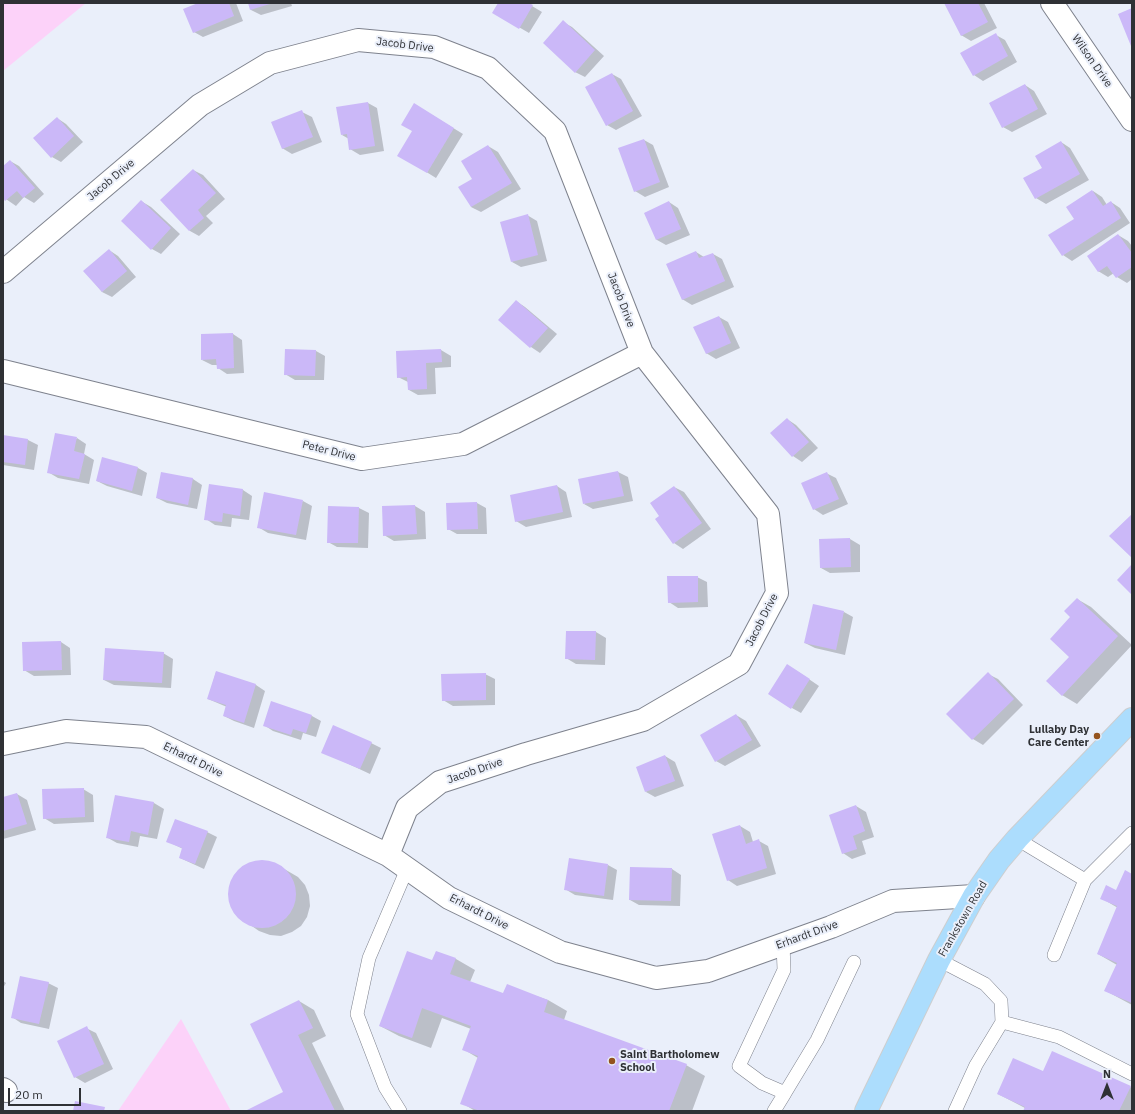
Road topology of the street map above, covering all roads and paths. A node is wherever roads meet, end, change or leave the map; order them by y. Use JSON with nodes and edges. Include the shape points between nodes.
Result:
{"nodes":[{"id":1,"x":1052,"y":3,"type":"edge"},
{"id":2,"x":1132,"y":120,"type":"edge"},
{"id":3,"x":3,"y":272,"type":"edge"},
{"id":4,"x":642,"y":353,"type":"junction"},
{"id":5,"x":3,"y":371,"type":"edge"},
{"id":6,"x":1132,"y":719,"type":"edge"},
{"id":7,"x":3,"y":744,"type":"edge"},
{"id":8,"x":1132,"y":833,"type":"edge"},
{"id":9,"x":1017,"y":839,"type":"junction"},
{"id":10,"x":388,"y":855,"type":"junction"},
{"id":11,"x":407,"y":869,"type":"junction"},
{"id":12,"x":1085,"y":880,"type":"junction"},
{"id":13,"x":974,"y":896,"type":"junction"},
{"id":14,"x":783,"y":944,"type":"junction"},
{"id":15,"x":1054,"y":955,"type":"dead end"},
{"id":16,"x":938,"y":960,"type":"junction"},
{"id":17,"x":854,"y":962,"type":"dead end"},
{"id":18,"x":1002,"y":1022,"type":"junction"},
{"id":19,"x":1132,"y":1074,"type":"edge"},
{"id":20,"x":784,"y":1093,"type":"junction"},
{"id":21,"x":400,"y":1111,"type":"edge"},
{"id":22,"x":774,"y":1111,"type":"edge"},
{"id":23,"x":866,"y":1111,"type":"edge"},
{"id":24,"x":955,"y":1111,"type":"edge"}],
"edges":[{"from":1,"to":2,"type":"street","name":"Wilson Drive"},
{"from":3,"to":4,"type":"street","name":"Jacob Drive","via":[[200,105],[270,63],[358,40],[434,47],[488,68],[555,131]]},
{"from":4,"to":5,"type":"street","name":"Peter Drive","via":[[463,444],[362,459]]},
{"from":4,"to":10,"type":"street","name":"Jacob Drive","via":[[768,514],[777,593],[738,664],[643,720],[440,782],[407,808]]},
{"from":6,"to":9,"type":"main road","name":"Frankstown Road"},
{"from":7,"to":10,"type":"street","name":"Erhardt Drive","via":[[66,731],[146,737]]},
{"from":8,"to":12,"type":"lane"},
{"from":9,"to":12,"type":"lane"},
{"from":9,"to":13,"type":"main road","name":"Frankstown Road"},
{"from":10,"to":11,"type":"street","name":"Erhardt Drive"},
{"from":11,"to":14,"type":"street","name":"Erhardt Drive","via":[[449,898],[560,952],[656,978],[708,971]]},
{"from":11,"to":21,"type":"lane","via":[[369,958],[357,1014],[385,1088]]},
{"from":12,"to":15,"type":"lane"},
{"from":13,"to":14,"type":"street","name":"Erhardt Drive","via":[[893,901]]},
{"from":13,"to":16,"type":"main road","name":"Frankstown Road"},
{"from":14,"to":20,"type":"lane","via":[[784,970],[739,1066],[762,1083]]},
{"from":16,"to":18,"type":"lane","via":[[984,984],[1001,1001]]},
{"from":16,"to":23,"type":"main road","name":"Frankstown Road"},
{"from":17,"to":20,"type":"lane","via":[[817,1040]]},
{"from":18,"to":19,"type":"lane","via":[[1059,1037]]},
{"from":18,"to":24,"type":"lane","via":[[976,1066]]},
{"from":20,"to":22,"type":"lane"}]}
